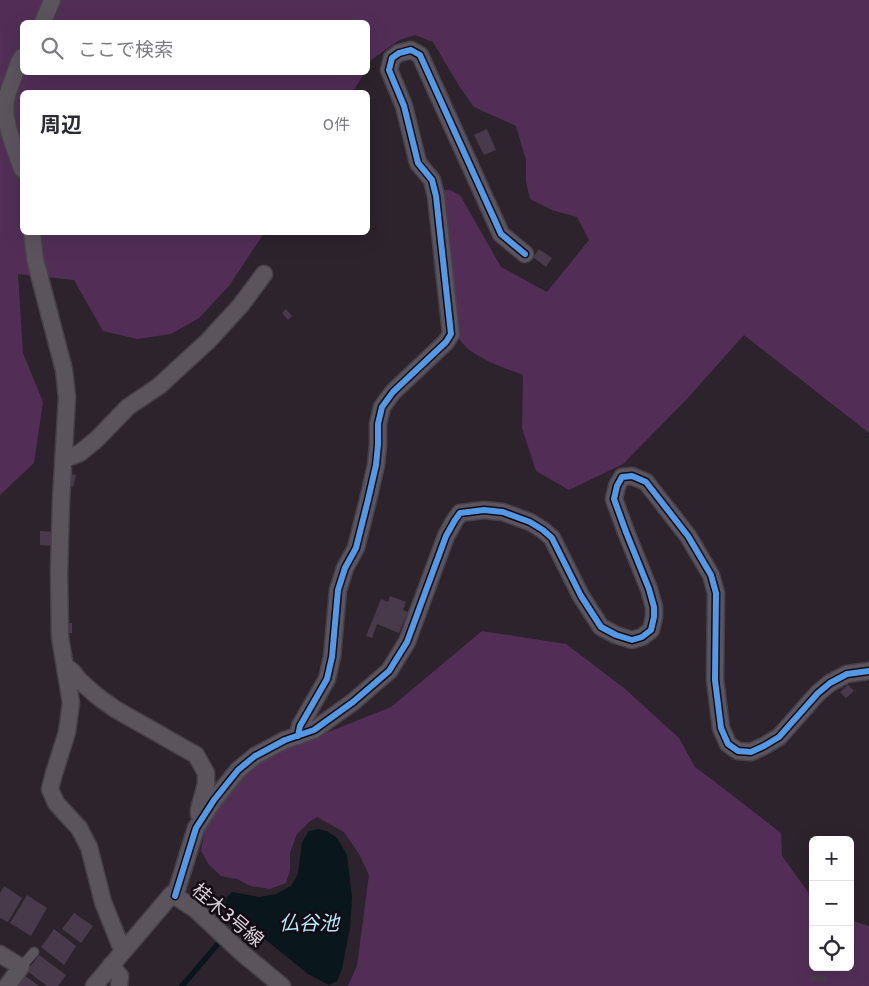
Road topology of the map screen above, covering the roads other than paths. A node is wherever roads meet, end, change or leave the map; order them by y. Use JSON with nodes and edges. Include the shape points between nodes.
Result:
{"nodes":[{"id":1,"x":52,"y":0,"type":"edge"},
{"id":2,"x":44,"y":20,"type":"edge"},
{"id":3,"x":20,"y":60,"type":"edge"},
{"id":4,"x":20,"y":164,"type":"edge"},
{"id":5,"x":32,"y":235,"type":"edge"},
{"id":6,"x":525,"y":254,"type":"dead end"},
{"id":7,"x":264,"y":274,"type":"dead end"},
{"id":8,"x":64,"y":459,"type":"junction"},
{"id":9,"x":65,"y":666,"type":"junction"},
{"id":10,"x":869,"y":671,"type":"edge"},
{"id":11,"x":298,"y":736,"type":"junction"},
{"id":12,"x":198,"y":825,"type":"junction"},
{"id":13,"x":176,"y":896,"type":"junction"},
{"id":14,"x":34,"y":952,"type":"dead end"},
{"id":15,"x":123,"y":952,"type":"junction"},
{"id":16,"x":0,"y":954,"type":"edge"},
{"id":17,"x":110,"y":965,"type":"junction"},
{"id":18,"x":21,"y":967,"type":"junction"},
{"id":19,"x":7,"y":986,"type":"edge"},
{"id":20,"x":94,"y":986,"type":"edge"},
{"id":21,"x":119,"y":986,"type":"edge"},
{"id":22,"x":282,"y":986,"type":"edge"}],
"edges":[{"from":1,"to":2,"type":"street"},
{"from":3,"to":4,"type":"street","via":[[6,101],[5,114]]},
{"from":5,"to":8,"type":"street","via":[[35,258],[64,370],[67,397]]},
{"from":6,"to":11,"type":"street","via":[[501,234],[420,55],[411,50],[392,58],[389,70],[404,106],[418,163],[432,180],[436,196],[451,334],[392,392],[382,407],[376,465],[368,500],[356,548],[338,590],[327,679],[300,726]]},
{"from":7,"to":8,"type":"street","via":[[208,341],[159,386],[128,407],[80,453]]},
{"from":8,"to":9,"type":"street","via":[[59,573],[60,637]]},
{"from":9,"to":12,"type":"street","via":[[115,709],[196,756],[206,773]]},
{"from":9,"to":15,"type":"street","via":[[71,702],[68,732],[50,789],[90,847],[104,902]]},
{"from":10,"to":11,"type":"street","via":[[847,674],[830,683],[779,737],[764,746],[752,752],[738,751],[728,744],[721,728],[715,680],[716,593],[711,575],[688,536],[646,482],[632,476],[622,477],[614,499],[649,589],[654,607],[651,630],[632,640],[602,627],[581,596],[552,538],[530,522],[503,512],[460,513],[446,536],[408,642],[389,671],[314,730]]},
{"from":11,"to":12,"type":"street","via":[[255,756],[238,770]]},
{"from":12,"to":13,"type":"street"},
{"from":13,"to":15,"type":"street","name":"桂木3号線","via":[[172,894]]},
{"from":13,"to":22,"type":"street","name":"桂木3号線"},
{"from":14,"to":18,"type":"lane"},
{"from":15,"to":17,"type":"street","name":"桂木3号線"},
{"from":16,"to":18,"type":"street"},
{"from":17,"to":20,"type":"street","name":"桂木3号線"},
{"from":17,"to":21,"type":"street","via":[[120,976]]},
{"from":18,"to":19,"type":"street"}]}
